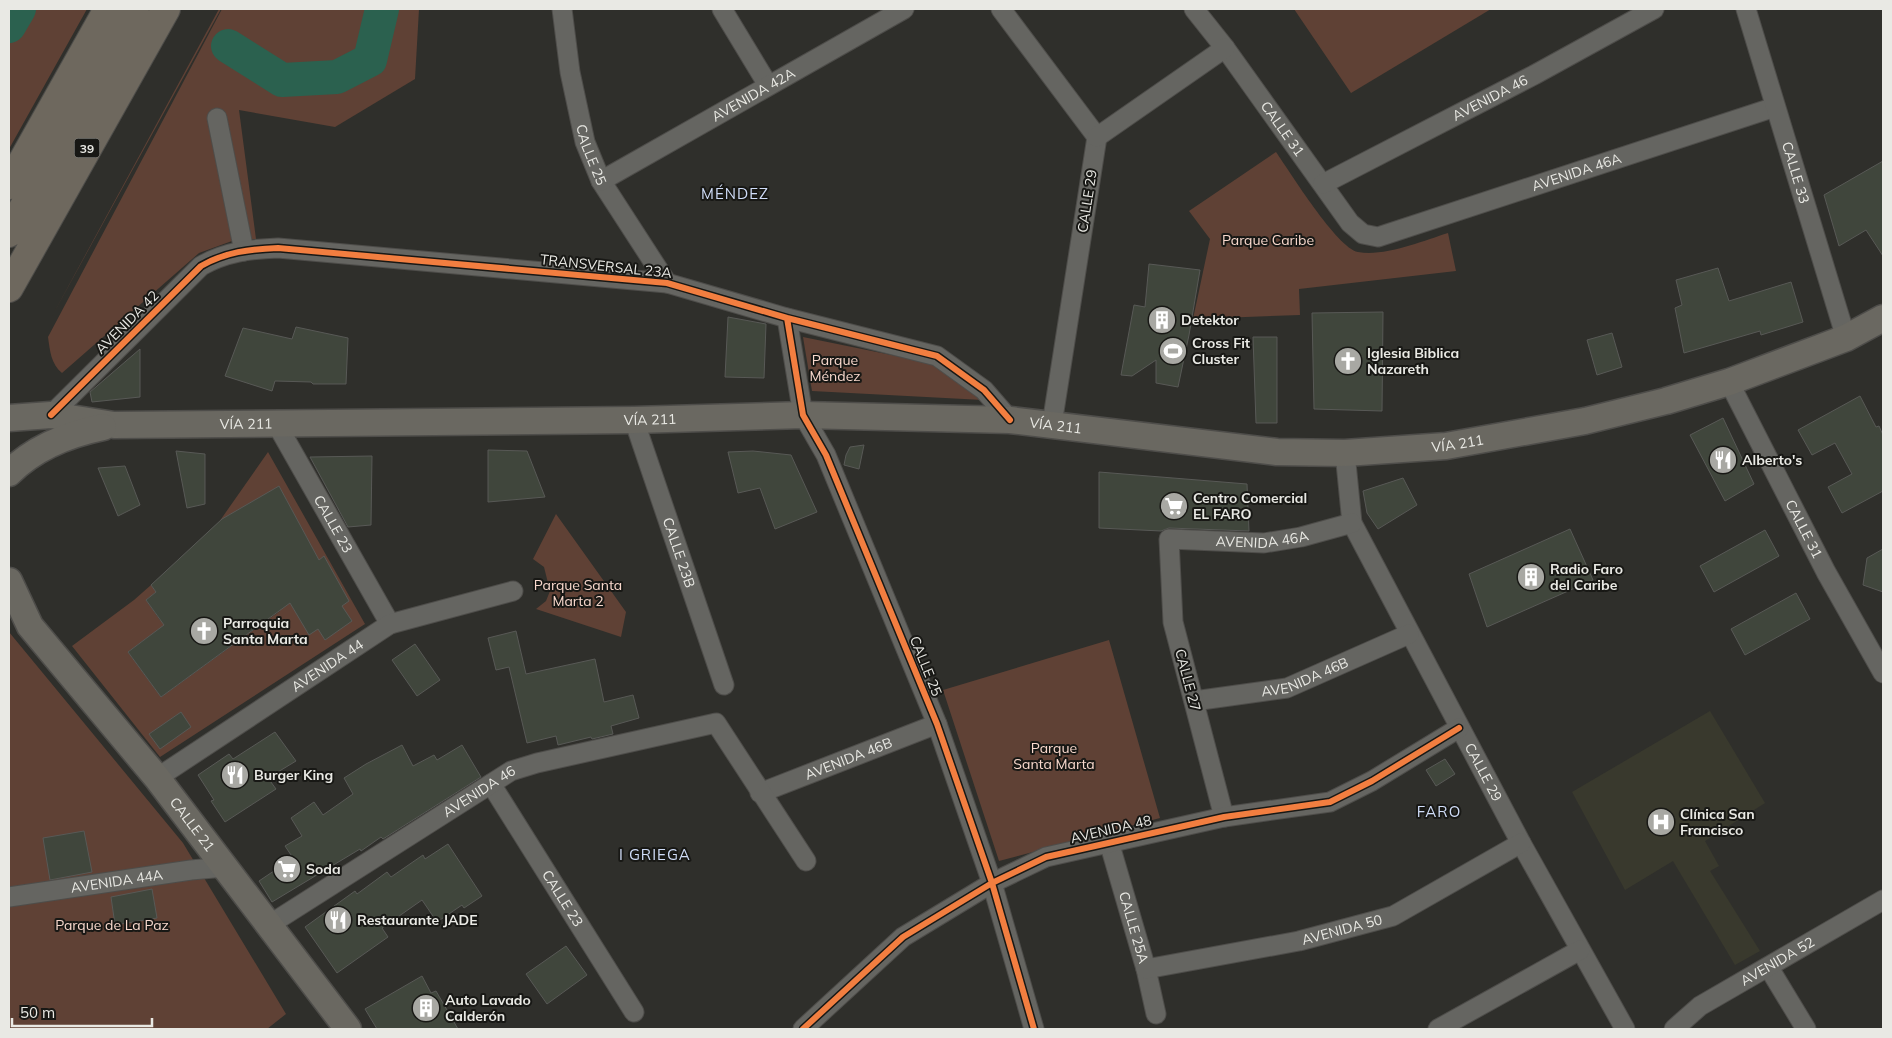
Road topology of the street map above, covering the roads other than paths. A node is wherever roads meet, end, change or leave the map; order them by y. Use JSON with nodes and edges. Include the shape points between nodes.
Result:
{"nodes":[{"id":1,"x":108,"y":9,"type":"edge"},
{"id":2,"x":135,"y":9,"type":"edge"},
{"id":3,"x":166,"y":9,"type":"edge"},
{"id":4,"x":562,"y":9,"type":"edge"},
{"id":5,"x":722,"y":9,"type":"edge"},
{"id":6,"x":904,"y":9,"type":"edge"},
{"id":7,"x":1001,"y":9,"type":"edge"},
{"id":8,"x":1194,"y":9,"type":"edge"},
{"id":9,"x":1654,"y":9,"type":"edge"},
{"id":10,"x":1746,"y":9,"type":"edge"},
{"id":11,"x":1225,"y":48,"type":"junction"},
{"id":12,"x":768,"y":85,"type":"junction"},
{"id":13,"x":1775,"y":107,"type":"junction"},
{"id":14,"x":217,"y":118,"type":"dead end"},
{"id":15,"x":1097,"y":137,"type":"junction"},
{"id":16,"x":601,"y":181,"type":"junction"},
{"id":17,"x":1323,"y":184,"type":"junction"},
{"id":18,"x":9,"y":185,"type":"edge"},
{"id":19,"x":9,"y":233,"type":"edge"},
{"id":20,"x":1378,"y":237,"type":"joint"},
{"id":21,"x":235,"y":253,"type":"junction"},
{"id":22,"x":667,"y":283,"type":"junction"},
{"id":23,"x":9,"y":288,"type":"edge"},
{"id":24,"x":787,"y":318,"type":"junction"},
{"id":25,"x":1883,"y":318,"type":"edge"},
{"id":26,"x":1846,"y":338,"type":"junction"},
{"id":27,"x":1729,"y":382,"type":"junction"},
{"id":28,"x":51,"y":415,"type":"junction"},
{"id":29,"x":803,"y":416,"type":"junction"},
{"id":30,"x":9,"y":418,"type":"edge"},
{"id":31,"x":634,"y":420,"type":"junction"},
{"id":32,"x":1010,"y":420,"type":"junction"},
{"id":33,"x":276,"y":424,"type":"junction"},
{"id":34,"x":1052,"y":424,"type":"junction"},
{"id":35,"x":114,"y":425,"type":"junction"},
{"id":36,"x":1345,"y":453,"type":"junction"},
{"id":37,"x":9,"y":473,"type":"edge"},
{"id":38,"x":1352,"y":523,"type":"junction"},
{"id":39,"x":1169,"y":540,"type":"joint"},
{"id":40,"x":9,"y":580,"type":"edge"},
{"id":41,"x":513,"y":591,"type":"dead end"},
{"id":42,"x":9,"y":610,"type":"edge"},
{"id":43,"x":390,"y":624,"type":"junction"},
{"id":44,"x":30,"y":626,"type":"junction"},
{"id":45,"x":1409,"y":634,"type":"junction"},
{"id":46,"x":1883,"y":673,"type":"edge"},
{"id":47,"x":724,"y":685,"type":"dead end"},
{"id":48,"x":1194,"y":701,"type":"junction"},
{"id":49,"x":937,"y":724,"type":"junction"},
{"id":50,"x":1459,"y":728,"type":"junction"},
{"id":51,"x":157,"y":778,"type":"junction"},
{"id":52,"x":491,"y":784,"type":"junction"},
{"id":53,"x":760,"y":793,"type":"junction"},
{"id":54,"x":1224,"y":818,"type":"junction"},
{"id":55,"x":1109,"y":842,"type":"junction"},
{"id":56,"x":1521,"y":843,"type":"junction"},
{"id":57,"x":806,"y":861,"type":"dead end"},
{"id":58,"x":225,"y":867,"type":"junction"},
{"id":59,"x":992,"y":883,"type":"junction"},
{"id":60,"x":9,"y":897,"type":"edge"},
{"id":61,"x":1883,"y":900,"type":"edge"},
{"id":62,"x":268,"y":925,"type":"junction"},
{"id":63,"x":1580,"y":950,"type":"junction"},
{"id":64,"x":1769,"y":968,"type":"junction"},
{"id":65,"x":1146,"y":969,"type":"junction"},
{"id":66,"x":634,"y":1012,"type":"dead end"},
{"id":67,"x":1156,"y":1014,"type":"dead end"},
{"id":68,"x":348,"y":1029,"type":"edge"},
{"id":69,"x":803,"y":1029,"type":"edge"},
{"id":70,"x":1034,"y":1029,"type":"edge"},
{"id":71,"x":1438,"y":1029,"type":"edge"},
{"id":72,"x":1625,"y":1029,"type":"edge"},
{"id":73,"x":1674,"y":1029,"type":"edge"},
{"id":74,"x":1806,"y":1029,"type":"edge"}],
"edges":[{"from":1,"to":18,"type":"highway"},
{"from":2,"to":19,"type":"highway","number":"39"},
{"from":3,"to":23,"type":"highway","number":"39"},
{"from":4,"to":16,"type":"street","name":"CALLE 25","via":[[570,72],[585,142]]},
{"from":5,"to":12,"type":"street"},
{"from":6,"to":12,"type":"street","name":"AVENIDA 42A"},
{"from":7,"to":15,"type":"street"},
{"from":8,"to":11,"type":"street","name":"CALLE 31"},
{"from":9,"to":17,"type":"street","name":"AVENIDA 46"},
{"from":10,"to":13,"type":"street","name":"CALLE 33"},
{"from":11,"to":15,"type":"street"},
{"from":11,"to":17,"type":"street","name":"CALLE 31"},
{"from":12,"to":16,"type":"street","name":"AVENIDA 42A"},
{"from":13,"to":20,"type":"street","name":"AVENIDA 46A"},
{"from":13,"to":26,"type":"street","name":"CALLE 33"},
{"from":14,"to":21,"type":"street"},
{"from":15,"to":34,"type":"street","name":"CALLE 29"},
{"from":16,"to":22,"type":"street","name":"CALLE 25"},
{"from":17,"to":20,"type":"street","name":"CALLE 31","via":[[1350,223],[1363,234]]},
{"from":21,"to":22,"type":"street","name":"TRANSVERSAL 23A","via":[[278,248]]},
{"from":21,"to":28,"type":"street","name":"AVENIDA 42","via":[[201,266]]},
{"from":22,"to":24,"type":"street","name":"TRANSVERSAL 23A"},
{"from":24,"to":29,"type":"street","name":"CALLE 25"},
{"from":24,"to":32,"type":"street","name":"TRANSVERSAL 23A","via":[[937,356],[984,390]]},
{"from":25,"to":26,"type":"main road","name":"VÍA 211"},
{"from":26,"to":27,"type":"main road","name":"VÍA 211"},
{"from":27,"to":36,"type":"main road","name":"VÍA 211","via":[[1585,421],[1446,446]]},
{"from":27,"to":46,"type":"street","name":"CALLE 31","via":[[1826,572]]},
{"from":28,"to":30,"type":"main road","name":"VÍA 211"},
{"from":28,"to":35,"type":"main road","name":"VÍA 211"},
{"from":29,"to":31,"type":"main road","name":"VÍA 211"},
{"from":29,"to":32,"type":"main road","name":"VÍA 211"},
{"from":29,"to":49,"type":"street","name":"CALLE 25","via":[[826,455]]},
{"from":31,"to":33,"type":"main road","name":"VÍA 211"},
{"from":31,"to":47,"type":"street","name":"CALLE 23B"},
{"from":32,"to":34,"type":"main road","name":"VÍA 211"},
{"from":33,"to":35,"type":"main road","name":"VÍA 211"},
{"from":33,"to":43,"type":"street","name":"CALLE 23"},
{"from":34,"to":36,"type":"main road","name":"VÍA 211","via":[[1276,452]]},
{"from":35,"to":37,"type":"main road","name":"VÍA 211","via":[[86,430],[59,440]]},
{"from":36,"to":38,"type":"street","name":"CALLE 29"},
{"from":38,"to":39,"type":"street","name":"AVENIDA 46A","via":[[1264,543]]},
{"from":38,"to":45,"type":"street","name":"CALLE 29"},
{"from":39,"to":48,"type":"street","name":"CALLE 27","via":[[1173,622]]},
{"from":40,"to":44,"type":"main road","name":"CALLE 21"},
{"from":41,"to":43,"type":"street","name":"AVENIDA 44"},
{"from":42,"to":44,"type":"main road","name":"CALLE 21"},
{"from":43,"to":51,"type":"street","name":"AVENIDA 44"},
{"from":44,"to":51,"type":"main road","name":"CALLE 21"},
{"from":45,"to":48,"type":"street","name":"AVENIDA 46B","via":[[1287,688]]},
{"from":45,"to":50,"type":"street","name":"CALLE 29"},
{"from":48,"to":54,"type":"street","name":"CALLE 27"},
{"from":49,"to":53,"type":"street","name":"AVENIDA 46B"},
{"from":49,"to":59,"type":"street","name":"CALLE 25"},
{"from":50,"to":54,"type":"street","name":"AVENIDA 48","via":[[1330,802]]},
{"from":50,"to":56,"type":"street","name":"CALLE 29"},
{"from":51,"to":58,"type":"main road","name":"CALLE 21"},
{"from":52,"to":53,"type":"street","name":"AVENIDA 46","via":[[511,771],[537,762],[716,723]]},
{"from":52,"to":62,"type":"street","name":"AVENIDA 46"},
{"from":52,"to":66,"type":"street","name":"CALLE 23"},
{"from":53,"to":57,"type":"street"},
{"from":54,"to":55,"type":"street","name":"AVENIDA 48"},
{"from":55,"to":59,"type":"street","name":"AVENIDA 48","via":[[1046,857]]},
{"from":55,"to":65,"type":"street","name":"CALLE 25A"},
{"from":56,"to":63,"type":"street","name":"CALLE 29"},
{"from":56,"to":65,"type":"street","name":"AVENIDA 50","via":[[1393,916],[1298,941]]},
{"from":58,"to":60,"type":"street","name":"AVENIDA 44A"},
{"from":58,"to":62,"type":"main road","name":"CALLE 21"},
{"from":59,"to":69,"type":"street","name":"AVENIDA 48","via":[[903,938]]},
{"from":59,"to":70,"type":"street","name":"CALLE 25"},
{"from":61,"to":64,"type":"street","name":"AVENIDA 52"},
{"from":62,"to":68,"type":"main road","name":"CALLE 21"},
{"from":63,"to":71,"type":"street"},
{"from":63,"to":72,"type":"street","name":"CALLE 29"},
{"from":64,"to":73,"type":"street","name":"AVENIDA 52","via":[[1700,1006]]},
{"from":64,"to":74,"type":"street"},
{"from":65,"to":67,"type":"street","name":"CALLE 25A"}]}
